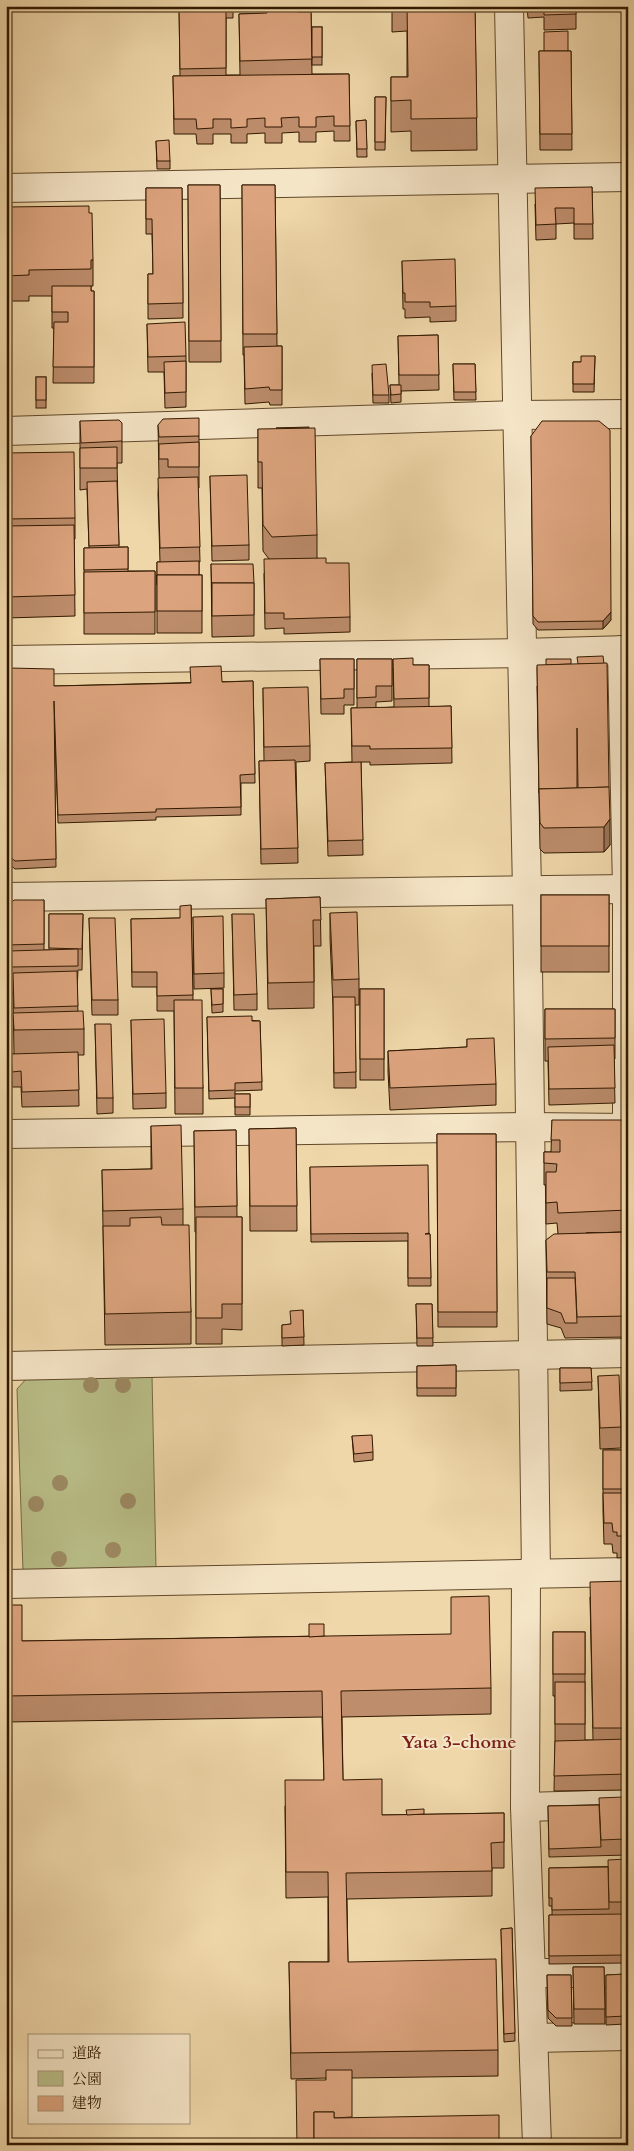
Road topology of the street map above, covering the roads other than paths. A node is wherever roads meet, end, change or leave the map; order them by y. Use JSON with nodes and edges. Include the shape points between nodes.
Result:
{"nodes":[{"id":1,"x":508,"y":6,"type":"edge"},
{"id":2,"x":628,"y":177,"type":"edge"},
{"id":3,"x":512,"y":180,"type":"junction"},
{"id":4,"x":6,"y":188,"type":"edge"},
{"id":5,"x":628,"y":414,"type":"edge"},
{"id":6,"x":517,"y":415,"type":"junction"},
{"id":7,"x":6,"y":431,"type":"edge"},
{"id":8,"x":625,"y":650,"type":"edge"},
{"id":9,"x":522,"y":653,"type":"junction"},
{"id":10,"x":6,"y":660,"type":"edge"},
{"id":11,"x":627,"y":889,"type":"edge"},
{"id":12,"x":527,"y":891,"type":"junction"},
{"id":13,"x":6,"y":897,"type":"edge"},
{"id":14,"x":529,"y":1127,"type":"junction"},
{"id":15,"x":627,"y":1128,"type":"edge"},
{"id":16,"x":6,"y":1134,"type":"edge"},
{"id":17,"x":628,"y":1353,"type":"edge"},
{"id":18,"x":533,"y":1354,"type":"junction"},
{"id":19,"x":6,"y":1366,"type":"edge"},
{"id":20,"x":628,"y":1572,"type":"edge"},
{"id":21,"x":531,"y":1574,"type":"junction"},
{"id":22,"x":6,"y":1584,"type":"edge"},
{"id":23,"x":628,"y":1804,"type":"edge"},
{"id":24,"x":525,"y":1807,"type":"junction"},
{"id":25,"x":531,"y":1973,"type":"junction"},
{"id":26,"x":628,"y":1973,"type":"edge"},
{"id":27,"x":628,"y":2036,"type":"edge"},
{"id":28,"x":533,"y":2038,"type":"junction"},
{"id":29,"x":537,"y":2145,"type":"edge"}],
"edges":[{"from":1,"to":3,"type":"street"},
{"from":2,"to":3,"type":"street"},
{"from":3,"to":4,"type":"street"},
{"from":3,"to":6,"type":"street"},
{"from":5,"to":6,"type":"street"},
{"from":6,"to":7,"type":"street"},
{"from":6,"to":9,"type":"street"},
{"from":8,"to":9,"type":"street"},
{"from":8,"to":11,"type":"street"},
{"from":9,"to":10,"type":"street"},
{"from":9,"to":12,"type":"street"},
{"from":11,"to":12,"type":"street"},
{"from":11,"to":15,"type":"street"},
{"from":12,"to":13,"type":"street"},
{"from":12,"to":14,"type":"street"},
{"from":14,"to":15,"type":"street"},
{"from":14,"to":16,"type":"street"},
{"from":14,"to":18,"type":"street"},
{"from":17,"to":18,"type":"street"},
{"from":18,"to":19,"type":"street"},
{"from":18,"to":21,"type":"street"},
{"from":20,"to":21,"type":"street"},
{"from":21,"to":22,"type":"street"},
{"from":21,"to":24,"type":"street"},
{"from":23,"to":24,"type":"street"},
{"from":24,"to":25,"type":"street"},
{"from":25,"to":26,"type":"street"},
{"from":25,"to":28,"type":"street"},
{"from":27,"to":28,"type":"street"},
{"from":28,"to":29,"type":"street"}]}
